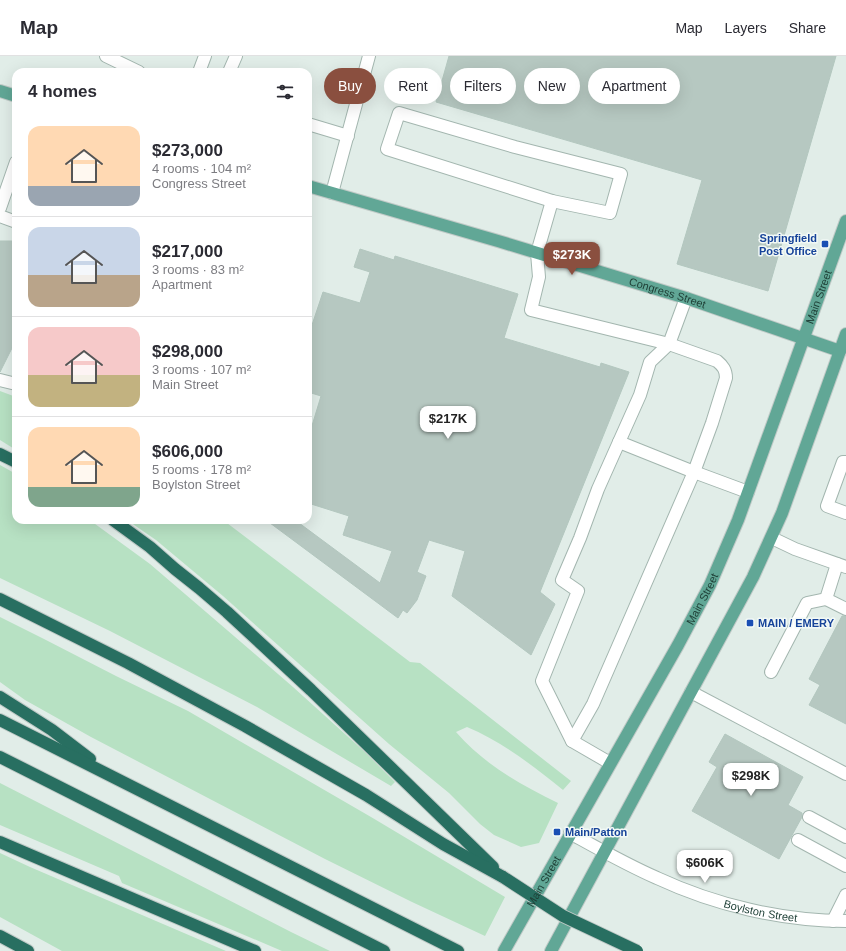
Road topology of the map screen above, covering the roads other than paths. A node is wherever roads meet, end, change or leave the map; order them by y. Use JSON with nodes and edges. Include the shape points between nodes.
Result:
{"nodes":[{"id":1,"x":106,"y":56,"type":"edge"},
{"id":2,"x":206,"y":56,"type":"edge"},
{"id":3,"x":236,"y":56,"type":"edge"},
{"id":4,"x":369,"y":56,"type":"edge"},
{"id":5,"x":131,"y":68,"type":"edge"},
{"id":6,"x":200,"y":68,"type":"edge"},
{"id":7,"x":231,"y":68,"type":"edge"},
{"id":8,"x":0,"y":91,"type":"edge"},
{"id":9,"x":12,"y":95,"type":"edge"},
{"id":10,"x":312,"y":125,"type":"edge"},
{"id":11,"x":348,"y":136,"type":"junction"},
{"id":12,"x":12,"y":174,"type":"edge"},
{"id":13,"x":312,"y":187,"type":"edge"},
{"id":14,"x":332,"y":193,"type":"junction"},
{"id":15,"x":552,"y":201,"type":"junction"},
{"id":16,"x":0,"y":208,"type":"edge"},
{"id":17,"x":0,"y":216,"type":"edge"},
{"id":18,"x":12,"y":220,"type":"edge"},
{"id":19,"x":846,"y":221,"type":"edge"},
{"id":20,"x":537,"y":253,"type":"junction"},
{"id":21,"x":686,"y":298,"type":"junction"},
{"id":22,"x":846,"y":334,"type":"edge"},
{"id":23,"x":804,"y":338,"type":"junction"},
{"id":24,"x":668,"y":344,"type":"junction"},
{"id":25,"x":843,"y":352,"type":"edge"},
{"id":26,"x":0,"y":380,"type":"edge"},
{"id":27,"x":12,"y":383,"type":"edge"},
{"id":28,"x":619,"y":442,"type":"junction"},
{"id":29,"x":0,"y":454,"type":"edge"},
{"id":30,"x":12,"y":460,"type":"edge"},
{"id":31,"x":846,"y":462,"type":"edge"},
{"id":32,"x":694,"y":472,"type":"junction"},
{"id":33,"x":748,"y":492,"type":"junction"},
{"id":34,"x":846,"y":514,"type":"edge"},
{"id":35,"x":118,"y":524,"type":"edge"},
{"id":36,"x":772,"y":538,"type":"junction"},
{"id":37,"x":842,"y":565,"type":"edge"},
{"id":38,"x":0,"y":599,"type":"edge"},
{"id":39,"x":826,"y":599,"type":"junction"},
{"id":40,"x":846,"y":609,"type":"edge"},
{"id":41,"x":771,"y":672,"type":"dead end"},
{"id":42,"x":692,"y":692,"type":"junction"},
{"id":43,"x":0,"y":697,"type":"edge"},
{"id":44,"x":0,"y":720,"type":"edge"},
{"id":45,"x":572,"y":741,"type":"junction"},
{"id":46,"x":0,"y":757,"type":"edge"},
{"id":47,"x":610,"y":763,"type":"junction"},
{"id":48,"x":846,"y":774,"type":"edge"},
{"id":49,"x":116,"y":778,"type":"junction"},
{"id":50,"x":809,"y":817,"type":"dead end"},
{"id":51,"x":570,"y":833,"type":"junction"},
{"id":52,"x":846,"y":837,"type":"edge"},
{"id":53,"x":798,"y":840,"type":"dead end"},
{"id":54,"x":0,"y":842,"type":"edge"},
{"id":55,"x":605,"y":852,"type":"junction"},
{"id":56,"x":846,"y":866,"type":"edge"},
{"id":57,"x":504,"y":878,"type":"junction"},
{"id":58,"x":846,"y":895,"type":"edge"},
{"id":59,"x":833,"y":921,"type":"junction"},
{"id":60,"x":846,"y":921,"type":"edge"},
{"id":61,"x":1,"y":937,"type":"edge"},
{"id":62,"x":454,"y":949,"type":"edge"},
{"id":63,"x":28,"y":951,"type":"edge"},
{"id":64,"x":255,"y":951,"type":"edge"},
{"id":65,"x":384,"y":951,"type":"edge"},
{"id":66,"x":504,"y":951,"type":"edge"},
{"id":67,"x":551,"y":951,"type":"edge"},
{"id":68,"x":637,"y":951,"type":"edge"}],
"edges":[{"from":1,"to":5,"type":"street"},
{"from":2,"to":6,"type":"street"},
{"from":3,"to":7,"type":"street"},
{"from":4,"to":11,"type":"street"},
{"from":8,"to":9,"type":"main road"},
{"from":10,"to":11,"type":"street"},
{"from":11,"to":14,"type":"street"},
{"from":12,"to":16,"type":"street"},
{"from":13,"to":14,"type":"main road","name":"Congress Street"},
{"from":14,"to":20,"type":"main road","name":"Congress Street"},
{"from":15,"to":15,"type":"street","via":[[610,213],[621,174],[516,148],[399,113],[387,149]]},
{"from":15,"to":20,"type":"street"},
{"from":17,"to":18,"type":"street"},
{"from":19,"to":23,"type":"main road","name":"Main Street"},
{"from":20,"to":21,"type":"main road","name":"Congress Street"},
{"from":20,"to":24,"type":"street","via":[[539,277],[531,310]]},
{"from":21,"to":23,"type":"main road","name":"Congress Street"},
{"from":21,"to":24,"type":"street"},
{"from":22,"to":25,"type":"main road"},
{"from":23,"to":25,"type":"main road","name":"Congress Street"},
{"from":23,"to":33,"type":"main road","name":"Main Street"},
{"from":24,"to":28,"type":"street","via":[[650,362],[640,395]]},
{"from":24,"to":32,"type":"street","via":[[717,361],[726,372],[712,423]]},
{"from":25,"to":36,"type":"main road"},
{"from":26,"to":27,"type":"street"},
{"from":28,"to":32,"type":"street"},
{"from":28,"to":45,"type":"street","via":[[562,580],[578,592],[542,681]]},
{"from":29,"to":30,"type":"highway"},
{"from":31,"to":34,"type":"street","via":[[843,462],[827,506]]},
{"from":32,"to":33,"type":"street"},
{"from":32,"to":45,"type":"street","via":[[593,704]]},
{"from":33,"to":47,"type":"main road","name":"Main Street","via":[[710,585]]},
{"from":35,"to":57,"type":"highway","via":[[227,612]]},
{"from":36,"to":37,"type":"street"},
{"from":36,"to":42,"type":"main road"},
{"from":37,"to":39,"type":"street"},
{"from":38,"to":57,"type":"highway","via":[[128,663],[245,726]]},
{"from":39,"to":40,"type":"street"},
{"from":39,"to":41,"type":"street","via":[[807,603]]},
{"from":42,"to":48,"type":"street"},
{"from":42,"to":55,"type":"main road"},
{"from":43,"to":49,"type":"highway","via":[[52,730]]},
{"from":44,"to":49,"type":"highway"},
{"from":45,"to":47,"type":"street"},
{"from":46,"to":65,"type":"highway"},
{"from":47,"to":51,"type":"main road","name":"Main Street"},
{"from":49,"to":62,"type":"highway"},
{"from":50,"to":52,"type":"street"},
{"from":51,"to":55,"type":"street","name":"Boylston Street"},
{"from":51,"to":66,"type":"main road","name":"Main Street"},
{"from":53,"to":56,"type":"street"},
{"from":54,"to":64,"type":"highway"},
{"from":55,"to":59,"type":"street","name":"Boylston Street","via":[[658,879],[712,900],[770,914]]},
{"from":55,"to":67,"type":"main road"},
{"from":57,"to":68,"type":"highway","bridge":true,"via":[[563,916]]},
{"from":58,"to":59,"type":"street"},
{"from":59,"to":60,"type":"street","name":"Boylston Street"},
{"from":61,"to":63,"type":"highway"}]}
